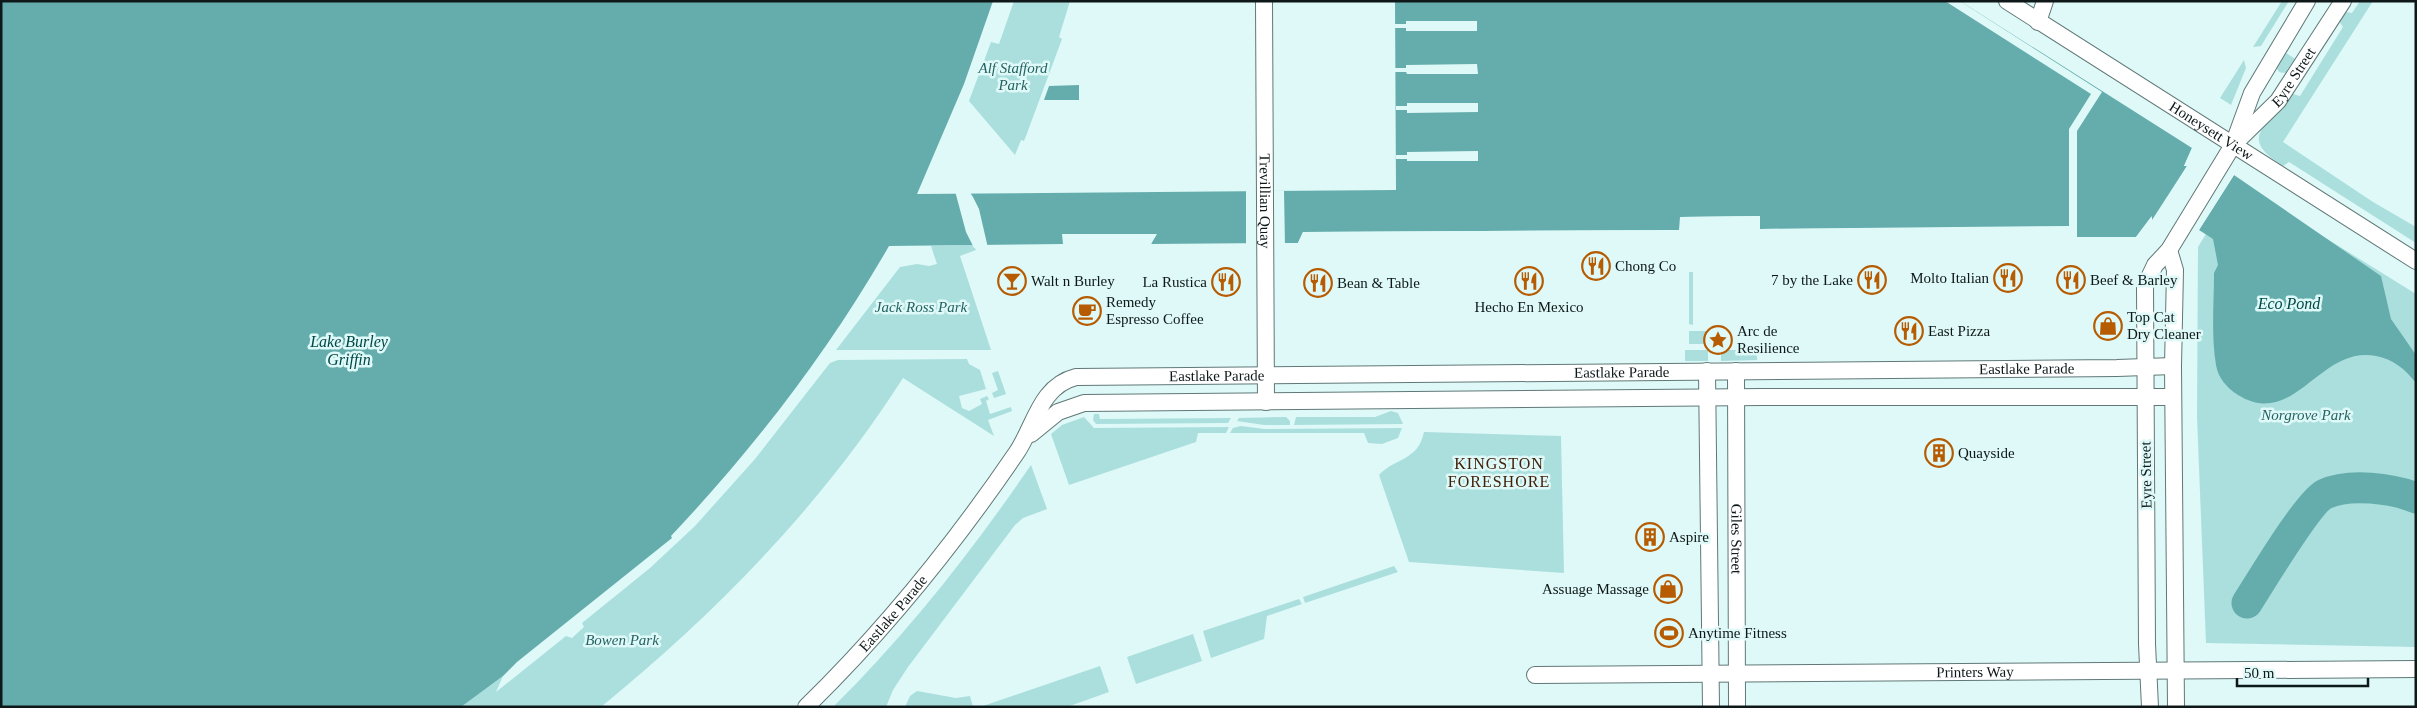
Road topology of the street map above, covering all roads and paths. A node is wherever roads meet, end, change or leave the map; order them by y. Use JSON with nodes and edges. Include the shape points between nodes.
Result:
{"nodes":[{"id":1,"x":1264,"y":1,"type":"edge"},
{"id":2,"x":2007,"y":1,"type":"edge"},
{"id":3,"x":2045,"y":1,"type":"edge"},
{"id":4,"x":2307,"y":1,"type":"edge"},
{"id":5,"x":2343,"y":1,"type":"edge"},
{"id":6,"x":2038,"y":22,"type":"junction"},
{"id":7,"x":2233,"y":144,"type":"junction"},
{"id":8,"x":2169,"y":250,"type":"junction"},
{"id":9,"x":2416,"y":261,"type":"edge"},
{"id":10,"x":2173,"y":366,"type":"junction"},
{"id":11,"x":2145,"y":368,"type":"junction"},
{"id":12,"x":1707,"y":371,"type":"junction"},
{"id":13,"x":1736,"y":371,"type":"junction"},
{"id":14,"x":1267,"y":374,"type":"junction"},
{"id":15,"x":1072,"y":378,"type":"junction"},
{"id":16,"x":2145,"y":396,"type":"junction"},
{"id":17,"x":2173,"y":397,"type":"junction"},
{"id":18,"x":1707,"y":399,"type":"junction"},
{"id":19,"x":1736,"y":399,"type":"junction"},
{"id":20,"x":1266,"y":402,"type":"junction"},
{"id":21,"x":1084,"y":403,"type":"junction"},
{"id":22,"x":1024,"y":441,"type":"junction"},
{"id":23,"x":2416,"y":669,"type":"edge"},
{"id":24,"x":2150,"y":671,"type":"junction"},
{"id":25,"x":2175,"y":671,"type":"junction"},
{"id":26,"x":1737,"y":673,"type":"junction"},
{"id":27,"x":1535,"y":674,"type":"dead end"},
{"id":28,"x":1709,"y":674,"type":"junction"},
{"id":29,"x":806,"y":707,"type":"edge"},
{"id":30,"x":1711,"y":707,"type":"edge"},
{"id":31,"x":1737,"y":707,"type":"edge"},
{"id":32,"x":2150,"y":707,"type":"edge"},
{"id":33,"x":2176,"y":707,"type":"edge"}],
"edges":[{"from":1,"to":14,"type":"street","name":"Trevillian Quay"},
{"from":2,"to":6,"type":"street","name":"Honeysett View"},
{"from":3,"to":6,"type":"street"},
{"from":4,"to":7,"type":"street","name":"Eyre Street","via":[[2252,93]]},
{"from":5,"to":7,"type":"street","name":"Eyre Street","via":[[2278,101]]},
{"from":6,"to":7,"type":"street","name":"Honeysett View"},
{"from":7,"to":8,"type":"street","name":"Eyre Street"},
{"from":7,"to":9,"type":"street","name":"Honeysett View"},
{"from":8,"to":10,"type":"street","name":"Eyre Street","via":[[2175,270]]},
{"from":8,"to":11,"type":"street","name":"Eyre Street","via":[[2155,265],[2145,286]]},
{"from":10,"to":11,"type":"street","name":"Eastlake Parade"},
{"from":10,"to":17,"type":"street","name":"Eyre Street"},
{"from":11,"to":13,"type":"street","name":"Eastlake Parade"},
{"from":11,"to":16,"type":"street","name":"Eyre Street"},
{"from":12,"to":13,"type":"street","name":"Eastlake Parade"},
{"from":12,"to":14,"type":"street","name":"Eastlake Parade"},
{"from":12,"to":18,"type":"street","name":"Giles Street"},
{"from":13,"to":19,"type":"street","name":"Giles Street"},
{"from":14,"to":15,"type":"street","name":"Eastlake Parade"},
{"from":14,"to":20,"type":"street","name":"Trevillian Quay"},
{"from":15,"to":21,"type":"street","via":[[1066,385],[1068,395]]},
{"from":15,"to":22,"type":"street","name":"Eastlake Parade","via":[[1050,391]]},
{"from":16,"to":17,"type":"street","name":"Eastlake Parade"},
{"from":16,"to":19,"type":"street","name":"Eastlake Parade"},
{"from":16,"to":24,"type":"street","name":"Eyre Street","via":[[2147,644]]},
{"from":17,"to":25,"type":"street","name":"Eyre Street"},
{"from":18,"to":19,"type":"street","name":"Eastlake Parade"},
{"from":18,"to":20,"type":"street","name":"Eastlake Parade"},
{"from":18,"to":28,"type":"street","name":"Giles Street"},
{"from":19,"to":26,"type":"street","name":"Giles Street"},
{"from":20,"to":21,"type":"street","name":"Eastlake Parade"},
{"from":21,"to":22,"type":"street","name":"Eastlake Parade","via":[[1055,414]]},
{"from":22,"to":29,"type":"street","name":"Eastlake Parade","via":[[972,517],[916,589]]},
{"from":23,"to":25,"type":"street","name":"Printers Way"},
{"from":24,"to":25,"type":"street","name":"Printers Way"},
{"from":24,"to":26,"type":"street","name":"Printers Way"},
{"from":24,"to":32,"type":"street","name":"Eyre Street"},
{"from":25,"to":33,"type":"street","name":"Eyre Street"},
{"from":26,"to":28,"type":"street","name":"Printers Way"},
{"from":26,"to":31,"type":"street","name":"Giles Street"},
{"from":27,"to":28,"type":"street","name":"Printers Way"},
{"from":28,"to":30,"type":"street","name":"Giles Street"}]}
